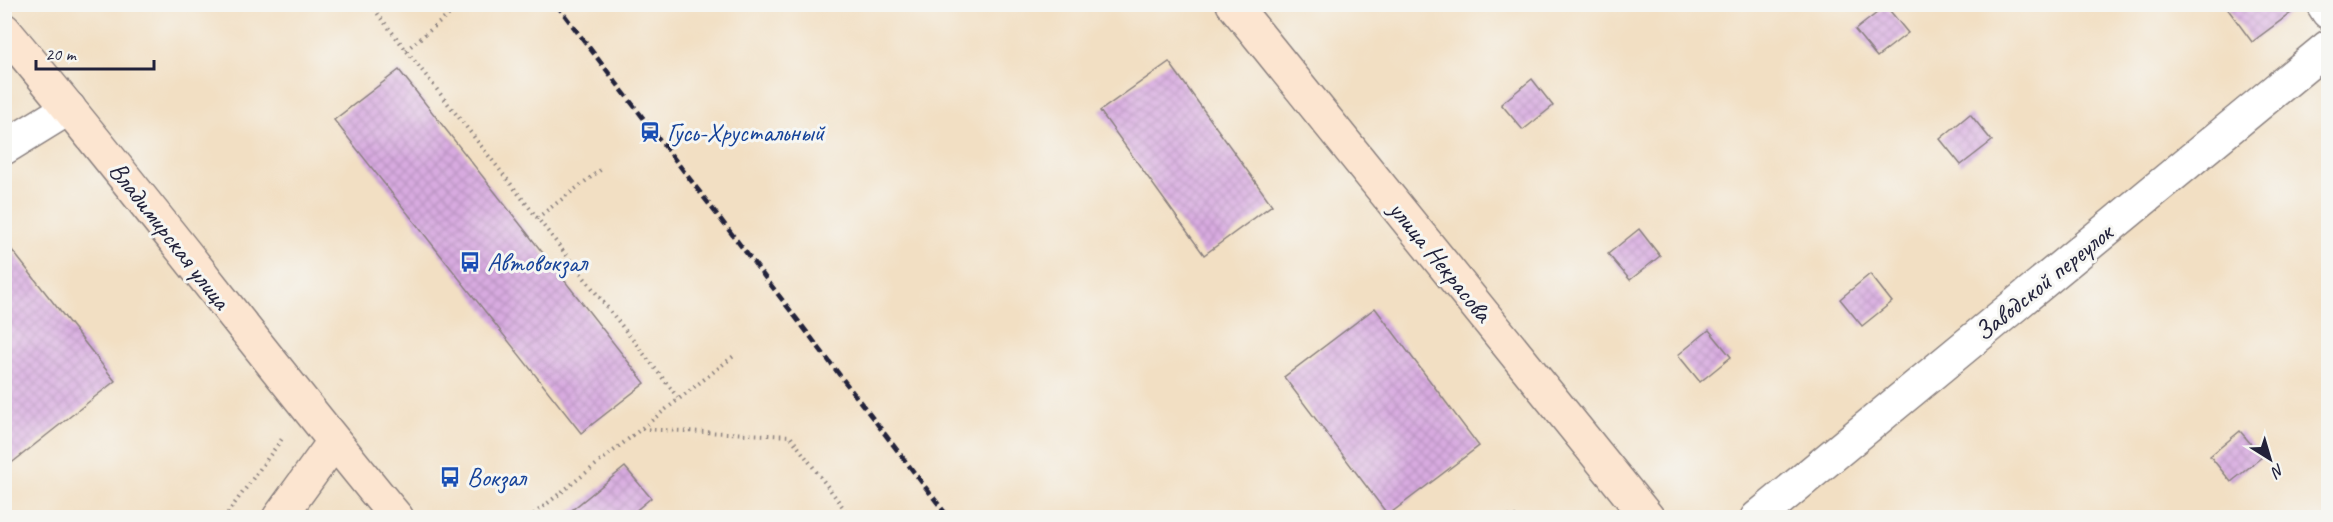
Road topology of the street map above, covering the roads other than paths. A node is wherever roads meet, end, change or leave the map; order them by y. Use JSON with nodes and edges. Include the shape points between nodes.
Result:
{"nodes":[{"id":1,"x":1233,"y":4,"type":"edge"},
{"id":2,"x":2323,"y":4,"type":"edge"},
{"id":3,"x":2328,"y":12,"type":"edge"},
{"id":4,"x":4,"y":30,"type":"edge"},
{"id":5,"x":2328,"y":47,"type":"edge"},
{"id":6,"x":69,"y":108,"type":"junction"},
{"id":7,"x":4,"y":148,"type":"edge"},
{"id":8,"x":334,"y":442,"type":"junction"},
{"id":9,"x":279,"y":518,"type":"edge"},
{"id":10,"x":397,"y":518,"type":"edge"},
{"id":11,"x":1648,"y":518,"type":"edge"},
{"id":12,"x":1757,"y":518,"type":"edge"}],
"edges":[{"from":1,"to":11,"type":"street","name":"улица Некрасова"},
{"from":2,"to":3,"type":"street"},
{"from":4,"to":6,"type":"street","name":"Владимирская улица"},
{"from":5,"to":12,"type":"street","name":"Заводской переулок"},
{"from":6,"to":7,"type":"street"},
{"from":6,"to":8,"type":"street","name":"Владимирская улица"},
{"from":8,"to":9,"type":"street"},
{"from":8,"to":10,"type":"street","name":"Владимирская улица"}]}
